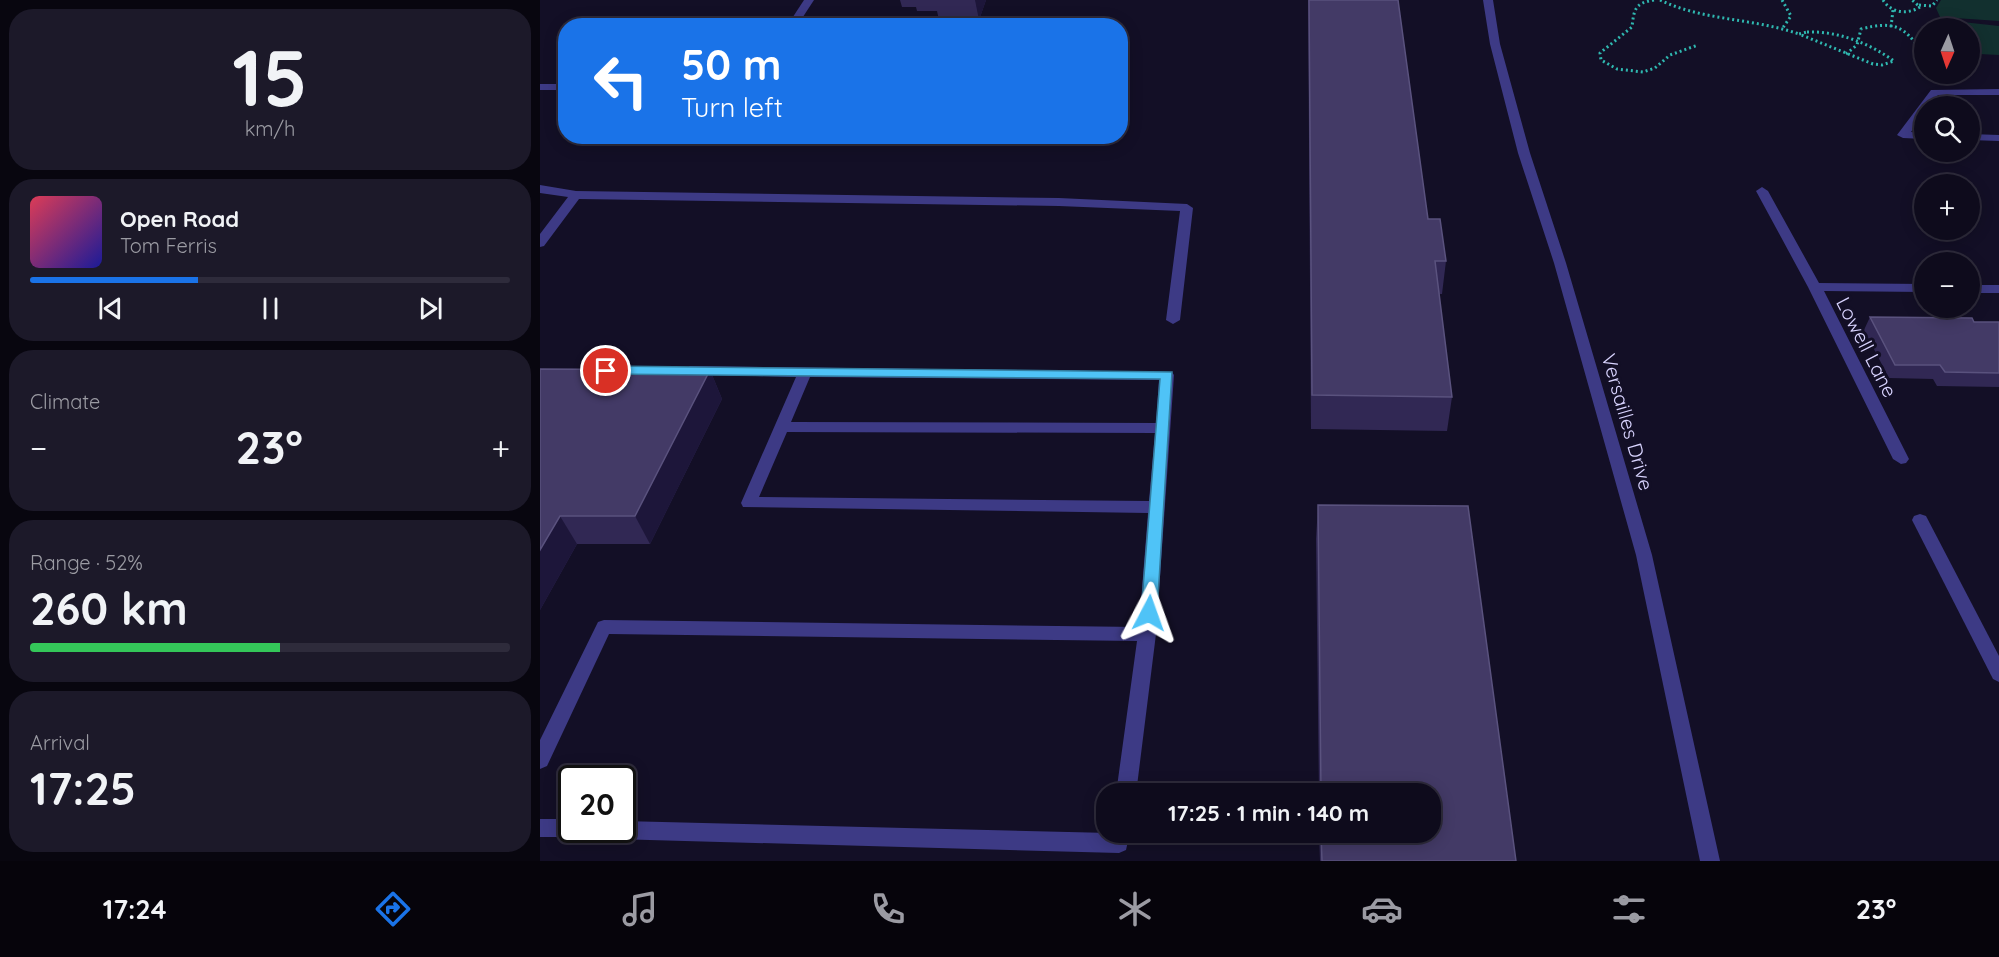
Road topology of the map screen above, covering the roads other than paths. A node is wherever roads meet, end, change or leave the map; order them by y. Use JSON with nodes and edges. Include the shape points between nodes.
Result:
{"nodes":[{"id":1,"x":809,"y":0,"type":"edge"},
{"id":2,"x":1488,"y":0,"type":"edge"},
{"id":3,"x":797,"y":18,"type":"edge"},
{"id":4,"x":540,"y":87,"type":"edge"},
{"id":5,"x":558,"y":87,"type":"edge"},
{"id":6,"x":1999,"y":93,"type":"edge"},
{"id":7,"x":1932,"y":96,"type":"edge"},
{"id":8,"x":1914,"y":120,"type":"edge"},
{"id":9,"x":1914,"y":136,"type":"edge"},
{"id":10,"x":1980,"y":137,"type":"edge"},
{"id":11,"x":1999,"y":138,"type":"edge"},
{"id":12,"x":540,"y":189,"type":"edge"},
{"id":13,"x":1762,"y":191,"type":"dead end"},
{"id":14,"x":576,"y":195,"type":"junction"},
{"id":15,"x":540,"y":243,"type":"edge"},
{"id":16,"x":1815,"y":286,"type":"junction"},
{"id":17,"x":1914,"y":288,"type":"edge"},
{"id":18,"x":1980,"y":289,"type":"edge"},
{"id":19,"x":1999,"y":289,"type":"edge"},
{"id":20,"x":1173,"y":320,"type":"dead end"},
{"id":21,"x":678,"y":371,"type":"edge"},
{"id":22,"x":805,"y":372,"type":"junction"},
{"id":23,"x":782,"y":427,"type":"junction"},
{"id":24,"x":1162,"y":428,"type":"junction"},
{"id":25,"x":1901,"y":459,"type":"dead end"},
{"id":26,"x":1157,"y":507,"type":"junction"},
{"id":27,"x":1920,"y":520,"type":"dead end"},
{"id":28,"x":1147,"y":634,"type":"junction"},
{"id":29,"x":1999,"y":674,"type":"edge"},
{"id":30,"x":540,"y":760,"type":"edge"},
{"id":31,"x":1127,"y":783,"type":"edge"},
{"id":32,"x":540,"y":828,"type":"edge"},
{"id":33,"x":558,"y":828,"type":"edge"},
{"id":34,"x":636,"y":831,"type":"edge"},
{"id":35,"x":1096,"y":842,"type":"edge"},
{"id":36,"x":1710,"y":861,"type":"edge"}],
"edges":[{"from":1,"to":3,"type":"street"},
{"from":2,"to":36,"type":"street","name":"Versailles Drive","via":[[1495,44],[1524,153],[1560,263],[1644,555]]},
{"from":4,"to":5,"type":"street"},
{"from":6,"to":7,"type":"street","via":[[1935,92]]},
{"from":8,"to":9,"type":"street","via":[[1903,135]]},
{"from":10,"to":11,"type":"street"},
{"from":12,"to":14,"type":"street"},
{"from":13,"to":16,"type":"street"},
{"from":14,"to":15,"type":"street"},
{"from":14,"to":20,"type":"street","via":[[1059,202],[1187,208]]},
{"from":16,"to":17,"type":"street","name":"Lowell Lane"},
{"from":16,"to":25,"type":"street","name":"Lowell Lane"},
{"from":18,"to":19,"type":"street"},
{"from":21,"to":22,"type":"street"},
{"from":22,"to":23,"type":"street"},
{"from":22,"to":24,"type":"street","via":[[1167,375]]},
{"from":23,"to":24,"type":"street"},
{"from":23,"to":26,"type":"street","via":[[749,503]]},
{"from":24,"to":26,"type":"street"},
{"from":26,"to":28,"type":"street"},
{"from":27,"to":29,"type":"street"},
{"from":28,"to":30,"type":"street","via":[[604,627]]},
{"from":28,"to":31,"type":"street"},
{"from":32,"to":33,"type":"street"},
{"from":34,"to":35,"type":"street"}]}
